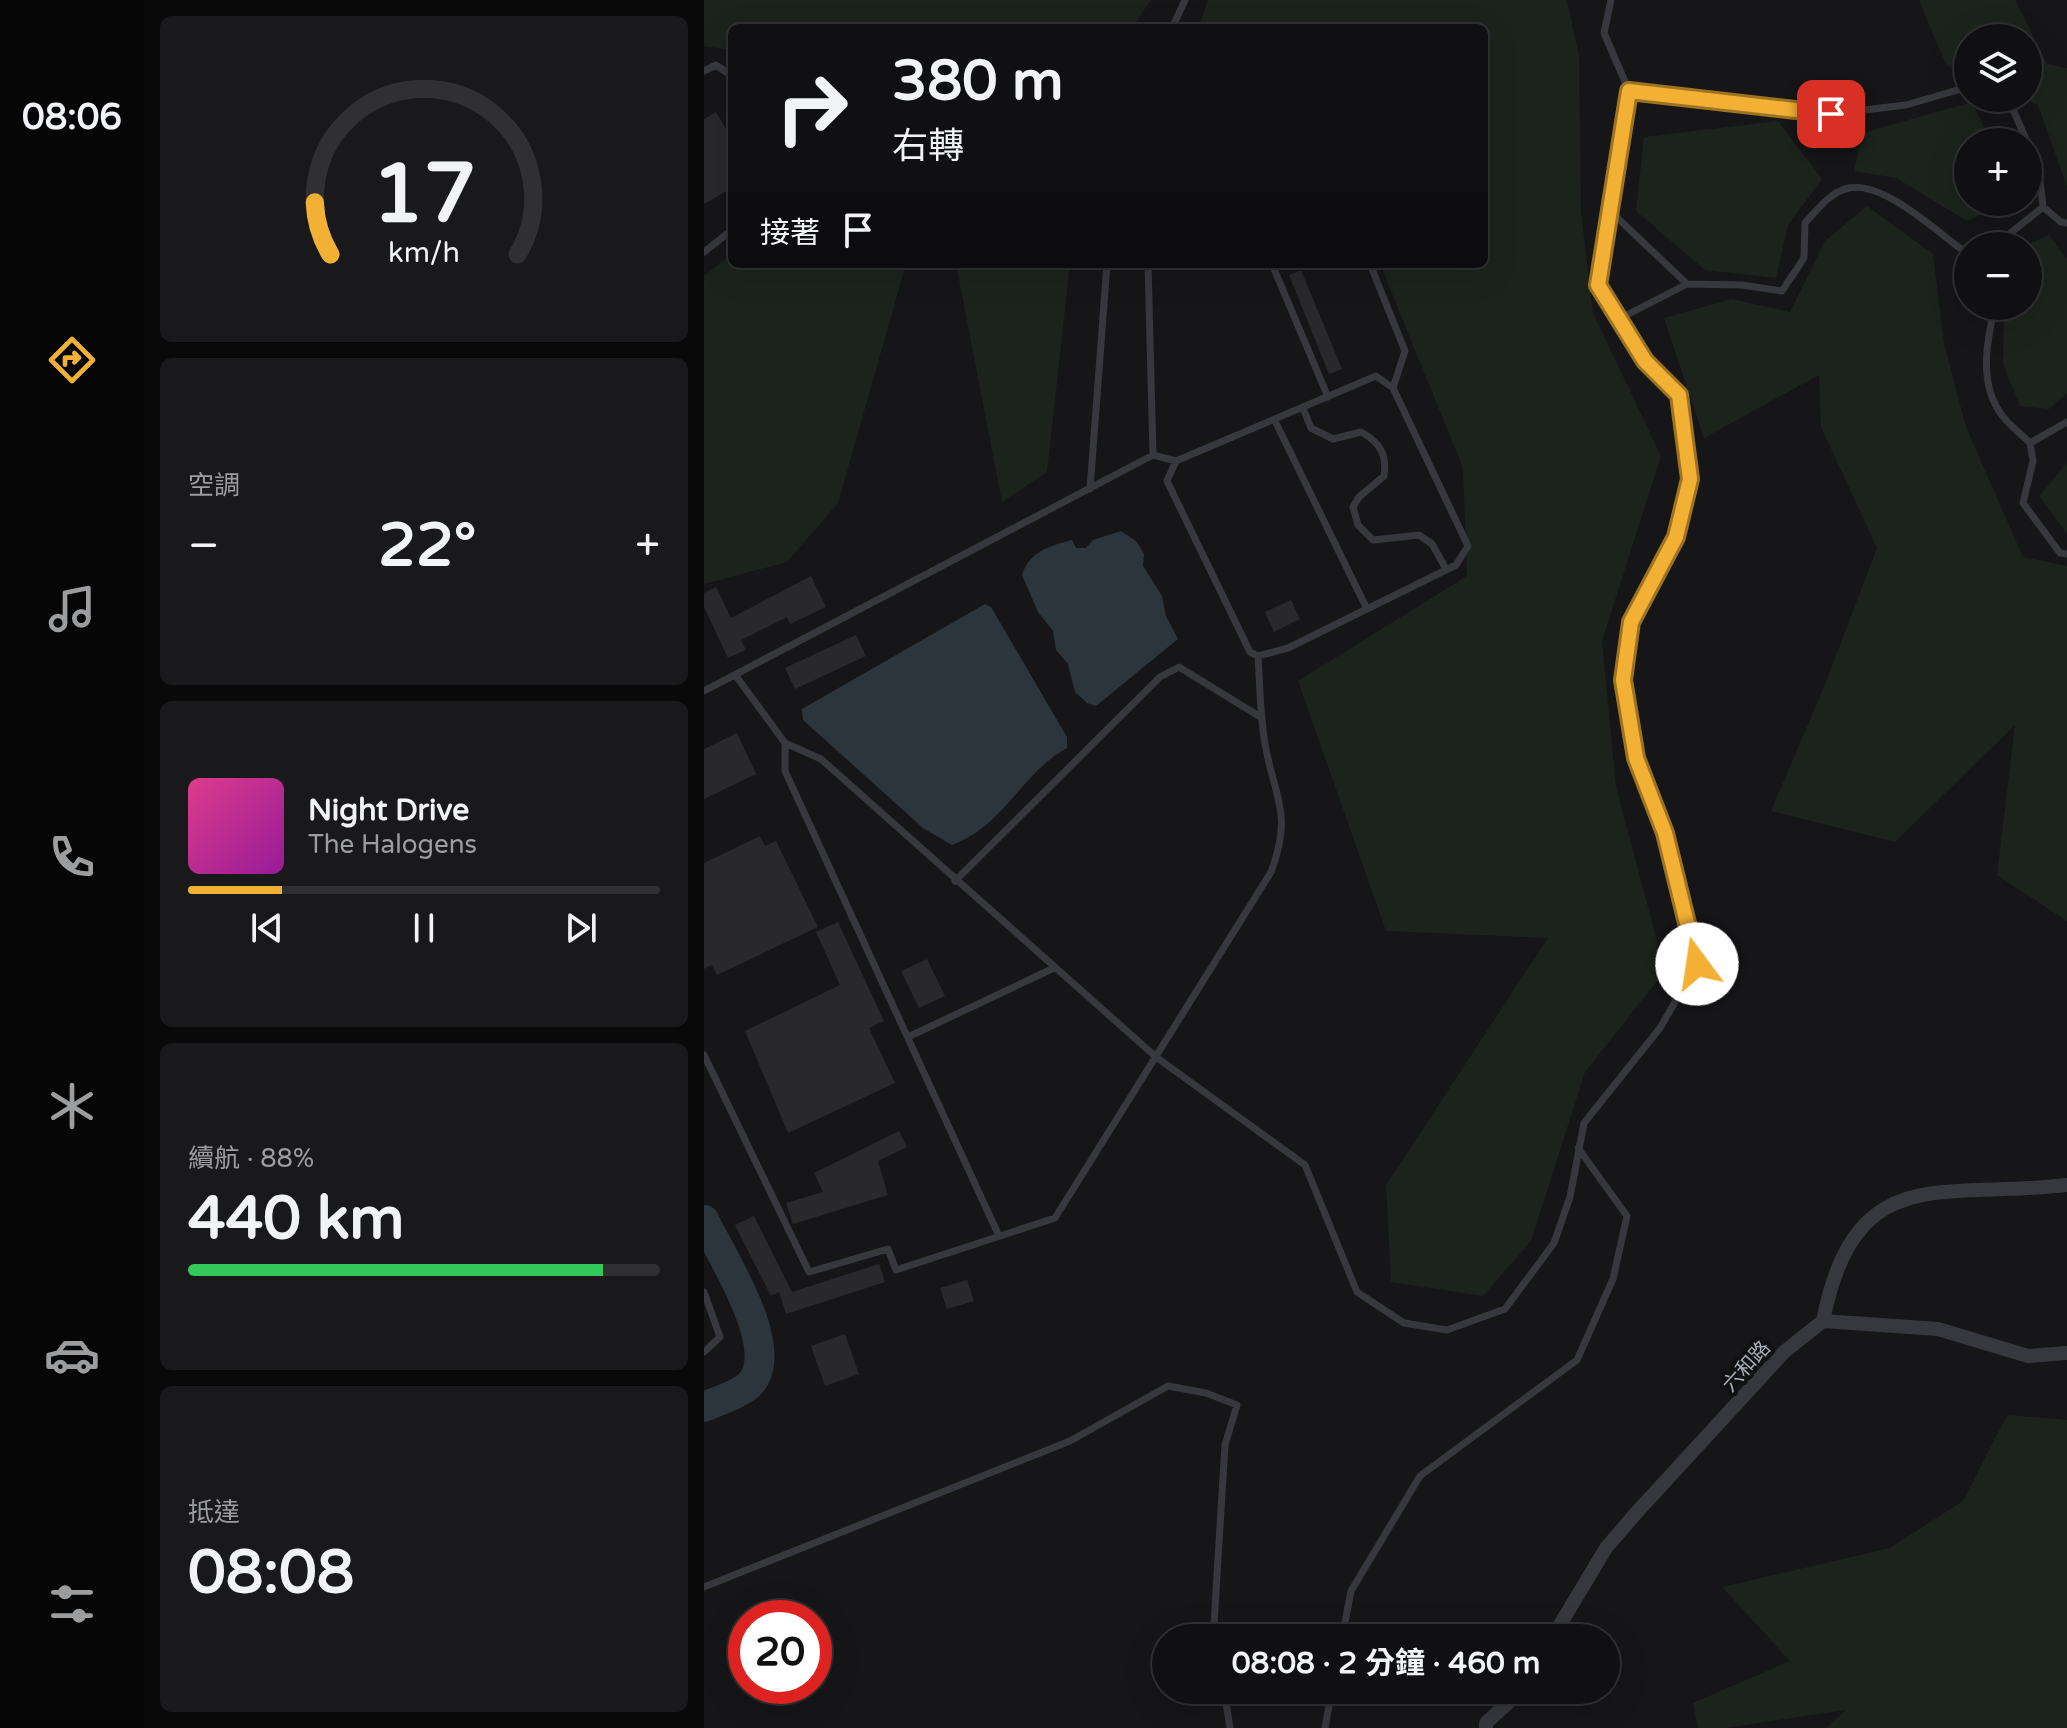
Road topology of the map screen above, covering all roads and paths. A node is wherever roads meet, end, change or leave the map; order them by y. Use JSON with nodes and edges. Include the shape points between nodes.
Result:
{"nodes":[{"id":1,"x":1185,"y":0,"type":"edge"},
{"id":2,"x":1611,"y":0,"type":"edge"},
{"id":3,"x":1174,"y":24,"type":"edge"},
{"id":4,"x":704,"y":71,"type":"edge"},
{"id":5,"x":728,"y":73,"type":"edge"},
{"id":6,"x":1629,"y":91,"type":"junction"},
{"id":7,"x":1954,"y":91,"type":"edge"},
{"id":8,"x":2042,"y":198,"type":"edge"},
{"id":9,"x":2043,"y":207,"type":"junction"},
{"id":10,"x":1609,"y":210,"type":"junction"},
{"id":11,"x":2065,"y":224,"type":"edge"},
{"id":12,"x":2012,"y":232,"type":"edge"},
{"id":13,"x":728,"y":233,"type":"edge"},
{"id":14,"x":1954,"y":245,"type":"edge"},
{"id":15,"x":704,"y":252,"type":"edge"},
{"id":16,"x":1107,"y":268,"type":"edge"},
{"id":17,"x":1148,"y":268,"type":"edge"},
{"id":18,"x":1274,"y":268,"type":"edge"},
{"id":19,"x":1372,"y":268,"type":"edge"},
{"id":20,"x":1687,"y":284,"type":"junction"},
{"id":21,"x":1619,"y":319,"type":"junction"},
{"id":22,"x":1992,"y":320,"type":"edge"},
{"id":23,"x":1393,"y":388,"type":"junction"},
{"id":24,"x":1328,"y":397,"type":"junction"},
{"id":25,"x":1303,"y":408,"type":"junction"},
{"id":26,"x":1275,"y":421,"type":"junction"},
{"id":27,"x":2067,"y":422,"type":"edge"},
{"id":28,"x":2030,"y":443,"type":"junction"},
{"id":29,"x":1153,"y":455,"type":"junction"},
{"id":30,"x":1176,"y":461,"type":"junction"},
{"id":31,"x":1090,"y":489,"type":"junction"},
{"id":32,"x":2067,"y":554,"type":"edge"},
{"id":33,"x":1446,"y":569,"type":"junction"},
{"id":34,"x":1367,"y":609,"type":"junction"},
{"id":35,"x":1258,"y":656,"type":"junction"},
{"id":36,"x":736,"y":676,"type":"junction"},
{"id":37,"x":704,"y":691,"type":"edge"},
{"id":38,"x":1262,"y":718,"type":"junction"},
{"id":39,"x":785,"y":743,"type":"junction"},
{"id":40,"x":955,"y":881,"type":"junction"},
{"id":41,"x":1054,"y":968,"type":"junction"},
{"id":42,"x":908,"y":1037,"type":"junction"},
{"id":43,"x":704,"y":1055,"type":"edge"},
{"id":44,"x":1156,"y":1057,"type":"junction"},
{"id":45,"x":1578,"y":1148,"type":"junction"},
{"id":46,"x":2067,"y":1185,"type":"edge"},
{"id":47,"x":999,"y":1236,"type":"junction"},
{"id":48,"x":704,"y":1292,"type":"edge"},
{"id":49,"x":1823,"y":1321,"type":"junction"},
{"id":50,"x":704,"y":1352,"type":"edge"},
{"id":51,"x":2067,"y":1353,"type":"edge"},
{"id":52,"x":704,"y":1587,"type":"edge"},
{"id":53,"x":1214,"y":1624,"type":"edge"},
{"id":54,"x":1345,"y":1624,"type":"edge"},
{"id":55,"x":1560,"y":1624,"type":"edge"},
{"id":56,"x":1226,"y":1704,"type":"edge"},
{"id":57,"x":1329,"y":1704,"type":"edge"},
{"id":58,"x":1508,"y":1704,"type":"edge"},
{"id":59,"x":1486,"y":1725,"type":"edge"},
{"id":60,"x":1230,"y":1728,"type":"edge"},
{"id":61,"x":1325,"y":1728,"type":"edge"}],
"edges":[{"from":1,"to":3,"type":"lane"},
{"from":2,"to":6,"type":"lane","via":[[1604,33]]},
{"from":4,"to":5,"type":"lane","via":[[716,65]]},
{"from":6,"to":7,"type":"lane","via":[[1831,114],[1906,105]]},
{"from":6,"to":10,"type":"lane"},
{"from":8,"to":9,"type":"lane"},
{"from":9,"to":11,"type":"lane"},
{"from":9,"to":12,"type":"lane"},
{"from":10,"to":20,"type":"lane"},
{"from":10,"to":21,"type":"lane","via":[[1598,285]]},
{"from":13,"to":15,"type":"lane"},
{"from":14,"to":20,"type":"lane","via":[[1901,202],[1851,188],[1827,198],[1805,223],[1804,258],[1782,291]]},
{"from":16,"to":31,"type":"lane"},
{"from":17,"to":29,"type":"lane"},
{"from":18,"to":24,"type":"lane"},
{"from":19,"to":23,"type":"lane","via":[[1405,351]]},
{"from":20,"to":21,"type":"lane"},
{"from":21,"to":45,"type":"lane","via":[[1645,361],[1679,395],[1690,479],[1676,537],[1631,622],[1623,680],[1636,758],[1665,833],[1697,964],[1660,1028],[1584,1123]]},
{"from":22,"to":28,"type":"lane","via":[[1986,379],[1999,412]]},
{"from":23,"to":24,"type":"lane","via":[[1376,376]]},
{"from":23,"to":33,"type":"lane","via":[[1468,546],[1456,565]]},
{"from":24,"to":25,"type":"lane"},
{"from":25,"to":26,"type":"lane"},
{"from":25,"to":33,"type":"lane","via":[[1311,428],[1333,439],[1361,432],[1378,444],[1386,460],[1384,476],[1353,507],[1358,525],[1373,540],[1419,535],[1432,544]]},
{"from":26,"to":30,"type":"lane"},
{"from":26,"to":34,"type":"lane"},
{"from":27,"to":28,"type":"lane"},
{"from":28,"to":32,"type":"lane","via":[[2033,461],[2023,503],[2060,553]]},
{"from":29,"to":30,"type":"lane"},
{"from":29,"to":31,"type":"lane"},
{"from":30,"to":35,"type":"lane","via":[[1167,481],[1250,652]]},
{"from":31,"to":36,"type":"lane"},
{"from":33,"to":34,"type":"lane"},
{"from":34,"to":35,"type":"lane","via":[[1288,648]]},
{"from":35,"to":38,"type":"lane"},
{"from":36,"to":37,"type":"lane"},
{"from":36,"to":39,"type":"lane"},
{"from":38,"to":40,"type":"lane","via":[[1179,667],[1160,677]]},
{"from":38,"to":44,"type":"lane","via":[[1281,802],[1283,841],[1271,872]]},
{"from":39,"to":40,"type":"lane","via":[[821,759]]},
{"from":39,"to":42,"type":"lane","via":[[785,771]]},
{"from":40,"to":41,"type":"lane"},
{"from":41,"to":42,"type":"lane"},
{"from":41,"to":44,"type":"lane"},
{"from":42,"to":47,"type":"lane"},
{"from":43,"to":47,"type":"lane","via":[[809,1272],[888,1249],[896,1270]]},
{"from":44,"to":45,"type":"lane","via":[[1305,1165],[1357,1292],[1404,1323],[1447,1330],[1505,1309],[1554,1243],[1570,1197]]},
{"from":44,"to":47,"type":"lane","via":[[1055,1218]]},
{"from":45,"to":54,"type":"lane","via":[[1627,1216],[1613,1279],[1577,1360],[1420,1476],[1351,1591]]},
{"from":46,"to":49,"type":"street","via":[[1976,1188],[1890,1203],[1855,1235],[1831,1282]]},
{"from":48,"to":50,"type":"lane","via":[[720,1337]]},
{"from":49,"to":51,"type":"street","via":[[1938,1329],[2028,1356]]},
{"from":49,"to":55,"type":"street","name":"六和路","via":[[1784,1352],[1637,1512],[1606,1548]]},
{"from":52,"to":53,"type":"lane","via":[[1070,1441],[1168,1386],[1237,1405],[1225,1445]]},
{"from":56,"to":60,"type":"lane"},
{"from":57,"to":61,"type":"lane"},
{"from":58,"to":59,"type":"street"}]}
